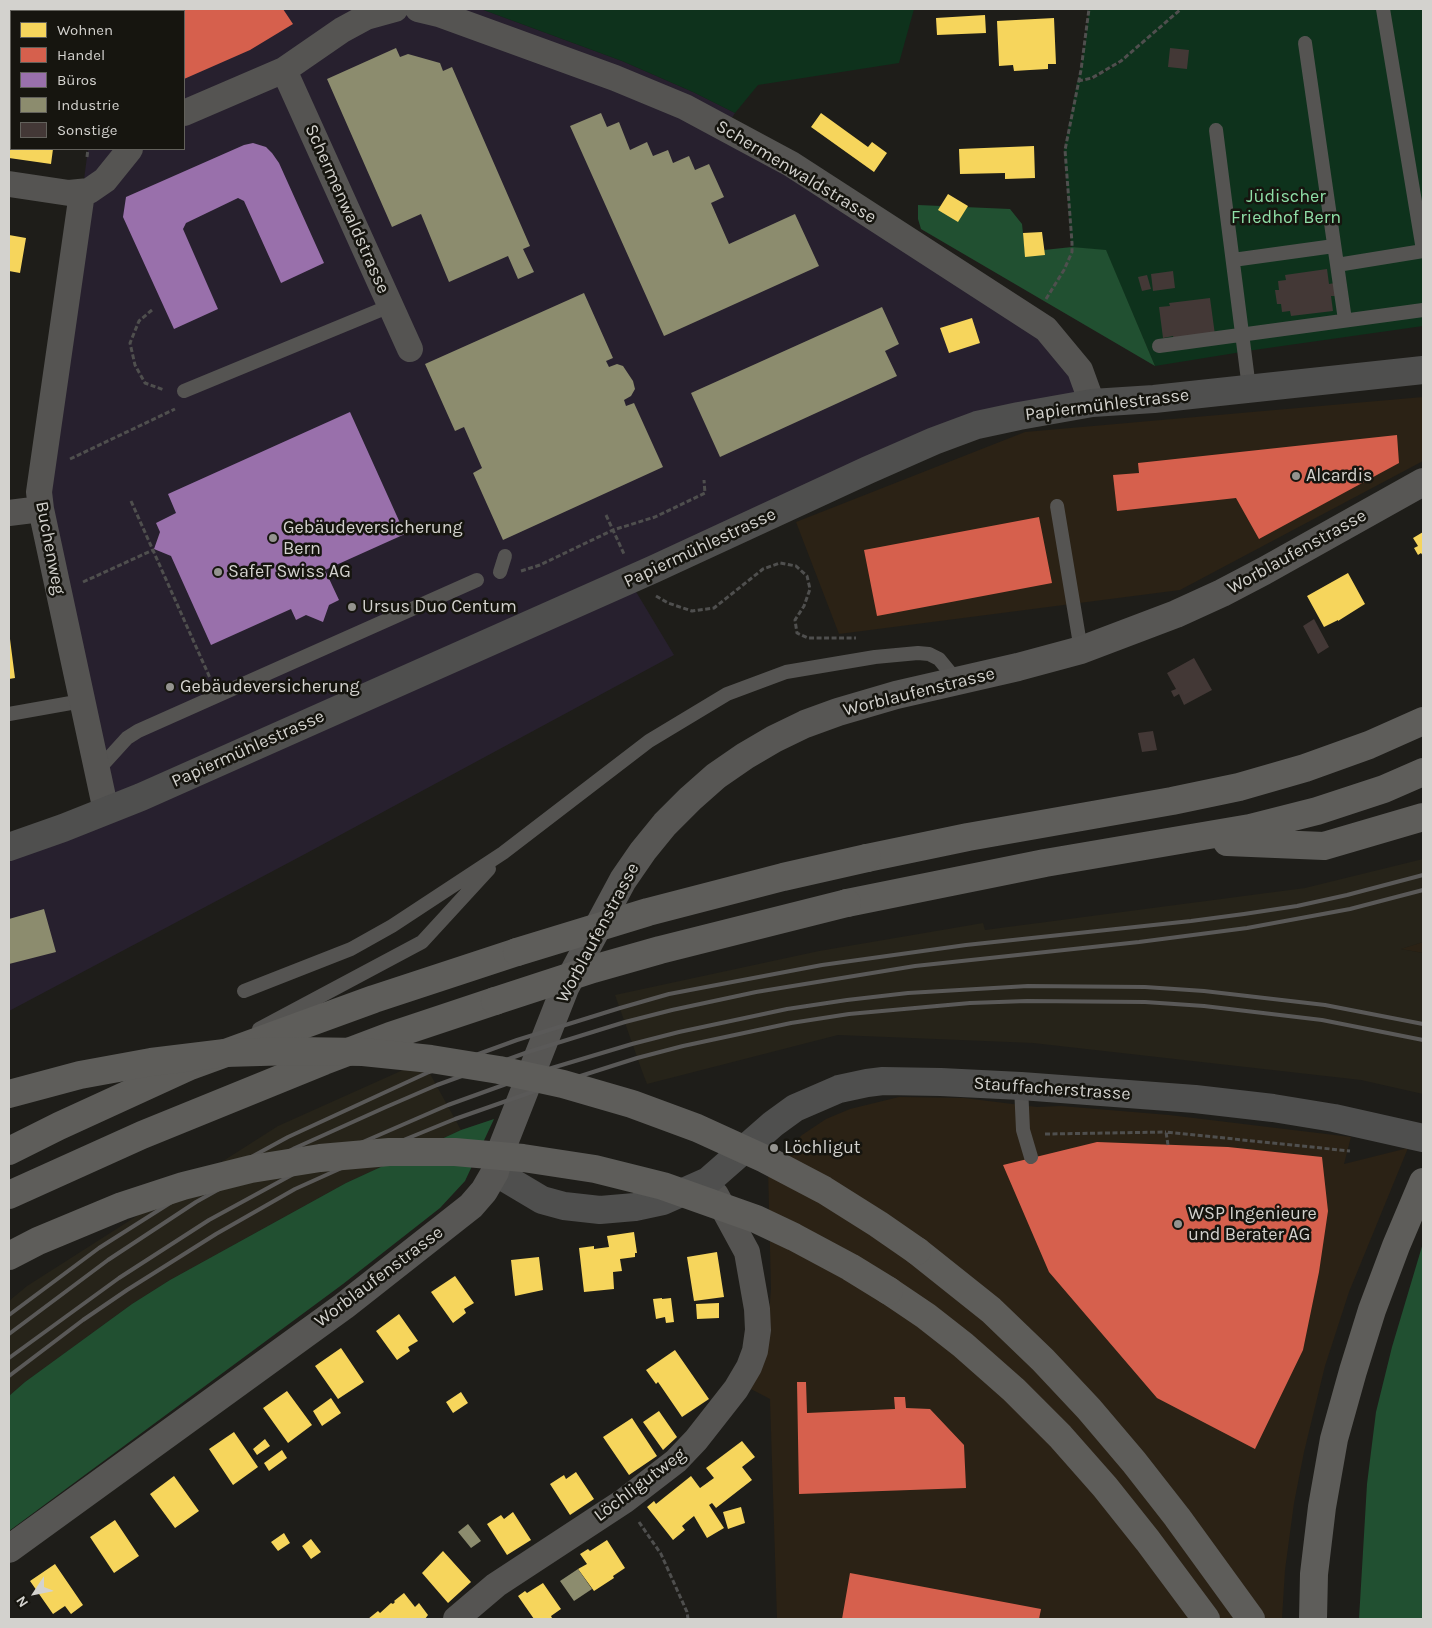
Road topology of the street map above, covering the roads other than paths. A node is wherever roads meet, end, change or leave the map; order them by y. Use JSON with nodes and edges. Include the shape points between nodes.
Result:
{"nodes":[{"id":1,"x":395,"y":9,"type":"edge"},
{"id":2,"x":418,"y":9,"type":"edge"},
{"id":3,"x":1383,"y":9,"type":"edge"},
{"id":4,"x":1305,"y":43,"type":"dead end"},
{"id":5,"x":284,"y":70,"type":"junction"},
{"id":6,"x":185,"y":113,"type":"edge"},
{"id":7,"x":1216,"y":130,"type":"dead end"},
{"id":8,"x":129,"y":150,"type":"edge"},
{"id":9,"x":9,"y":184,"type":"edge"},
{"id":10,"x":82,"y":192,"type":"junction"},
{"id":11,"x":1334,"y":246,"type":"junction"},
{"id":12,"x":1423,"y":250,"type":"edge"},
{"id":13,"x":1233,"y":260,"type":"junction"},
{"id":14,"x":1337,"y":265,"type":"junction"},
{"id":15,"x":390,"y":306,"type":"junction"},
{"id":16,"x":1423,"y":310,"type":"edge"},
{"id":17,"x":1345,"y":320,"type":"junction"},
{"id":18,"x":1242,"y":334,"type":"junction"},
{"id":19,"x":1159,"y":346,"type":"dead end"},
{"id":20,"x":410,"y":349,"type":"dead end"},
{"id":21,"x":1423,"y":370,"type":"edge"},
{"id":22,"x":1249,"y":388,"type":"junction"},
{"id":23,"x":184,"y":392,"type":"road end"},
{"id":24,"x":1092,"y":404,"type":"junction"},
{"id":25,"x":1423,"y":482,"type":"edge"},
{"id":26,"x":1057,"y":506,"type":"dead end"},
{"id":27,"x":41,"y":509,"type":"junction"},
{"id":28,"x":9,"y":513,"type":"edge"},
{"id":29,"x":505,"y":556,"type":"dead end"},
{"id":30,"x":500,"y":572,"type":"road end"},
{"id":31,"x":477,"y":580,"type":"dead end"},
{"id":32,"x":1082,"y":650,"type":"junction"},
{"id":33,"x":957,"y":681,"type":"junction"},
{"id":34,"x":82,"y":701,"type":"junction"},
{"id":35,"x":9,"y":714,"type":"edge"},
{"id":36,"x":1423,"y":721,"type":"edge"},
{"id":37,"x":97,"y":771,"type":"junction"},
{"id":38,"x":1423,"y":772,"type":"edge"},
{"id":39,"x":106,"y":811,"type":"junction"},
{"id":40,"x":1423,"y":817,"type":"edge"},
{"id":41,"x":1181,"y":840,"type":"junction"},
{"id":42,"x":9,"y":847,"type":"edge"},
{"id":43,"x":503,"y":853,"type":"junction"},
{"id":44,"x":244,"y":991,"type":"dead end"},
{"id":45,"x":190,"y":1066,"type":"junction"},
{"id":46,"x":1021,"y":1086,"type":"junction"},
{"id":47,"x":9,"y":1094,"type":"edge"},
{"id":48,"x":1423,"y":1138,"type":"edge"},
{"id":49,"x":9,"y":1151,"type":"edge"},
{"id":50,"x":1031,"y":1157,"type":"dead end"},
{"id":51,"x":495,"y":1172,"type":"junction"},
{"id":52,"x":708,"y":1181,"type":"junction"},
{"id":53,"x":1421,"y":1188,"type":"edge"},
{"id":54,"x":9,"y":1195,"type":"edge"},
{"id":55,"x":9,"y":1256,"type":"edge"},
{"id":56,"x":9,"y":1549,"type":"edge"},
{"id":57,"x":456,"y":1619,"type":"edge"},
{"id":58,"x":1206,"y":1619,"type":"edge"},
{"id":59,"x":1252,"y":1619,"type":"edge"},
{"id":60,"x":1313,"y":1619,"type":"edge"}],
"edges":[{"from":1,"to":5,"type":"street","via":[[366,17],[342,30]]},
{"from":2,"to":24,"type":"street","name":"Schermenwaldstrasse","via":[[685,106],[791,164],[1046,329],[1080,370]]},
{"from":3,"to":12,"type":"lane"},
{"from":4,"to":11,"type":"lane"},
{"from":5,"to":6,"type":"street"},
{"from":5,"to":15,"type":"street","name":"Schermenwaldstrasse"},
{"from":7,"to":13,"type":"lane"},
{"from":8,"to":10,"type":"street","via":[[105,180]]},
{"from":9,"to":10,"type":"street"},
{"from":10,"to":27,"type":"street","name":"Buchenweg","via":[[40,477]]},
{"from":11,"to":13,"type":"lane"},
{"from":11,"to":14,"type":"lane"},
{"from":12,"to":14,"type":"lane"},
{"from":13,"to":18,"type":"lane"},
{"from":14,"to":17,"type":"lane"},
{"from":15,"to":20,"type":"street","name":"Schermenwaldstrasse"},
{"from":15,"to":23,"type":"lane"},
{"from":16,"to":17,"type":"lane"},
{"from":17,"to":18,"type":"lane"},
{"from":18,"to":19,"type":"lane"},
{"from":18,"to":22,"type":"lane"},
{"from":21,"to":22,"type":"main road","name":"Papiermühlestrasse"},
{"from":22,"to":24,"type":"main road","name":"Papiermühlestrasse"},
{"from":24,"to":39,"type":"main road","name":"Papiermühlestrasse","via":[[1019,416],[934,441]]},
{"from":25,"to":32,"type":"main road","name":"Worblaufenstrasse","via":[[1222,593]]},
{"from":26,"to":32,"type":"lane"},
{"from":27,"to":28,"type":"street"},
{"from":27,"to":34,"type":"street","name":"Buchenweg"},
{"from":29,"to":30,"type":"lane"},
{"from":31,"to":37,"type":"lane","via":[[138,731],[127,738]]},
{"from":32,"to":33,"type":"main road","name":"Worblaufenstrasse"},
{"from":33,"to":43,"type":"lane","via":[[939,659],[918,653],[786,672],[727,694],[649,741]]},
{"from":33,"to":51,"type":"main road","name":"Worblaufenstrasse","via":[[838,712],[774,739],[716,776],[665,824],[623,880],[565,988]]},
{"from":34,"to":35,"type":"lane"},
{"from":34,"to":37,"type":"street","name":"Buchenweg"},
{"from":36,"to":45,"type":"highway","bridge":true,"via":[[1305,768],[1238,787],[866,858],[648,912],[374,999]]},
{"from":37,"to":39,"type":"street","name":"Buchenweg"},
{"from":38,"to":41,"type":"highway","via":[[1317,811],[1250,828]]},
{"from":39,"to":42,"type":"main road","name":"Papiermühlestrasse"},
{"from":40,"to":41,"type":"highway","via":[[1324,846]]},
{"from":41,"to":54,"type":"highway","bridge":true,"via":[[997,872],[847,903],[593,969],[324,1061],[142,1135]]},
{"from":43,"to":44,"type":"lane","via":[[351,949]]},
{"from":43,"to":45,"type":"lane","via":[[422,942]]},
{"from":45,"to":49,"type":"highway"},
{"from":46,"to":48,"type":"main road","name":"Stauffacherstrasse","via":[[1273,1108]]},
{"from":46,"to":50,"type":"lane","via":[[1024,1134]]},
{"from":46,"to":52,"type":"main road","name":"Stauffacherstrasse","via":[[891,1081],[839,1089],[781,1118]]},
{"from":47,"to":59,"type":"highway","bridge":true,"via":[[80,1075],[150,1062],[225,1054],[363,1052],[431,1059],[562,1084],[632,1104],[697,1128],[824,1190],[917,1251],[991,1310],[1043,1360],[1134,1462]]},
{"from":51,"to":52,"type":"main road","via":[[542,1200],[600,1210],[663,1201]]},
{"from":51,"to":56,"type":"main road","name":"Worblaufenstrasse","via":[[471,1206],[344,1306]]},
{"from":52,"to":57,"type":"street","name":"Löchligutweg","via":[[746,1252],[758,1330],[749,1367],[717,1415],[676,1461],[624,1501],[496,1585]]},
{"from":53,"to":60,"type":"highway","via":[[1372,1310],[1334,1439],[1314,1574]]},
{"from":55,"to":58,"type":"highway","bridge":true,"via":[[122,1206],[183,1186],[251,1169],[320,1158],[389,1152],[455,1152],[595,1169],[663,1186],[720,1205],[778,1230],[850,1267],[926,1316],[1014,1390],[1060,1436],[1142,1533]]}]}
